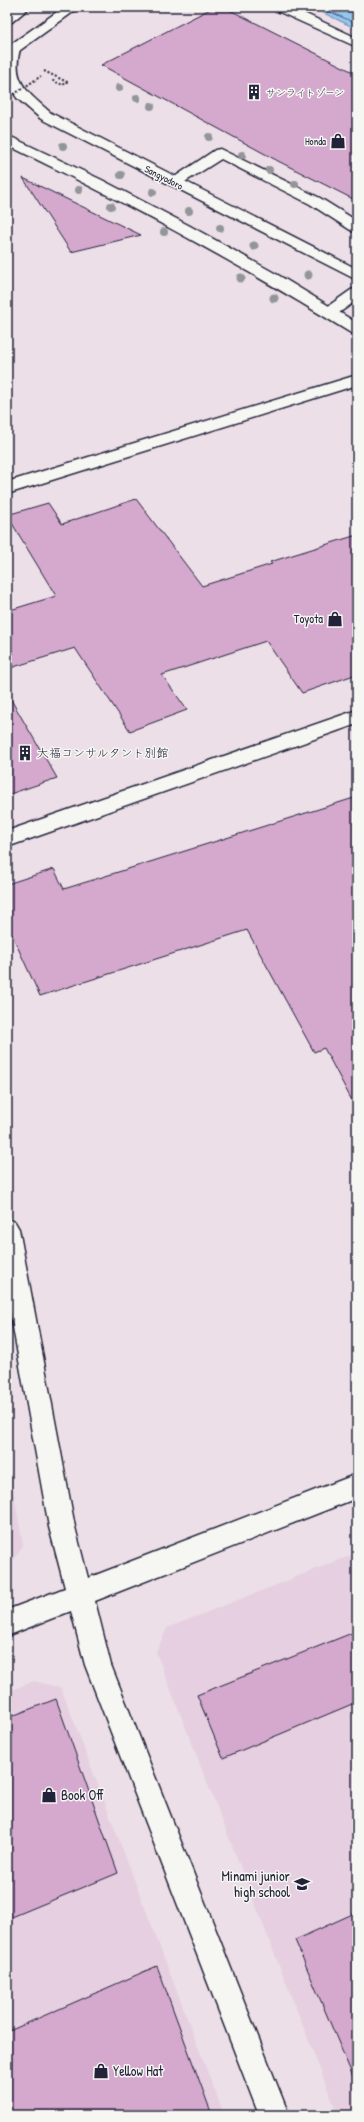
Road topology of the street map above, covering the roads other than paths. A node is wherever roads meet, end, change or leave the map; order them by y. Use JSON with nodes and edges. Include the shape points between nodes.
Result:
{"nodes":[{"id":1,"x":23,"y":7,"type":"edge"},
{"id":2,"x":74,"y":7,"type":"edge"},
{"id":3,"x":280,"y":7,"type":"edge"},
{"id":4,"x":7,"y":18,"type":"edge"},
{"id":5,"x":357,"y":43,"type":"edge"},
{"id":6,"x":10,"y":51,"type":"edge"},
{"id":7,"x":7,"y":139,"type":"edge"},
{"id":8,"x":175,"y":182,"type":"junction"},
{"id":9,"x":357,"y":228,"type":"edge"},
{"id":10,"x":357,"y":275,"type":"edge"},
{"id":11,"x":357,"y":293,"type":"edge"},
{"id":12,"x":330,"y":312,"type":"junction"},
{"id":13,"x":357,"y":330,"type":"edge"},
{"id":14,"x":357,"y":380,"type":"edge"},
{"id":15,"x":7,"y":488,"type":"edge"},
{"id":16,"x":357,"y":716,"type":"edge"},
{"id":17,"x":7,"y":839,"type":"edge"},
{"id":18,"x":7,"y":1229,"type":"edge"},
{"id":19,"x":357,"y":1486,"type":"edge"},
{"id":20,"x":80,"y":1596,"type":"junction"},
{"id":21,"x":7,"y":1623,"type":"edge"},
{"id":22,"x":274,"y":2115,"type":"edge"}],
"edges":[{"from":1,"to":4,"type":"main road"},
{"from":2,"to":6,"type":"main road"},
{"from":3,"to":5,"type":"main road"},
{"from":6,"to":8,"type":"main road","name":"Sangyodoro","via":[[7,62],[14,86],[46,116]]},
{"from":7,"to":12,"type":"main road","via":[[236,255]]},
{"from":8,"to":9,"type":"main road","via":[[220,153],[315,201]]},
{"from":8,"to":10,"type":"main road","name":"Sangyodoro"},
{"from":11,"to":12,"type":"main road"},
{"from":12,"to":13,"type":"main road"},
{"from":14,"to":15,"type":"main road"},
{"from":16,"to":17,"type":"main road"},
{"from":18,"to":20,"type":"main road","via":[[59,1513]]},
{"from":19,"to":20,"type":"main road"},
{"from":20,"to":21,"type":"main road"},
{"from":20,"to":22,"type":"main road","via":[[98,1666]]}]}
